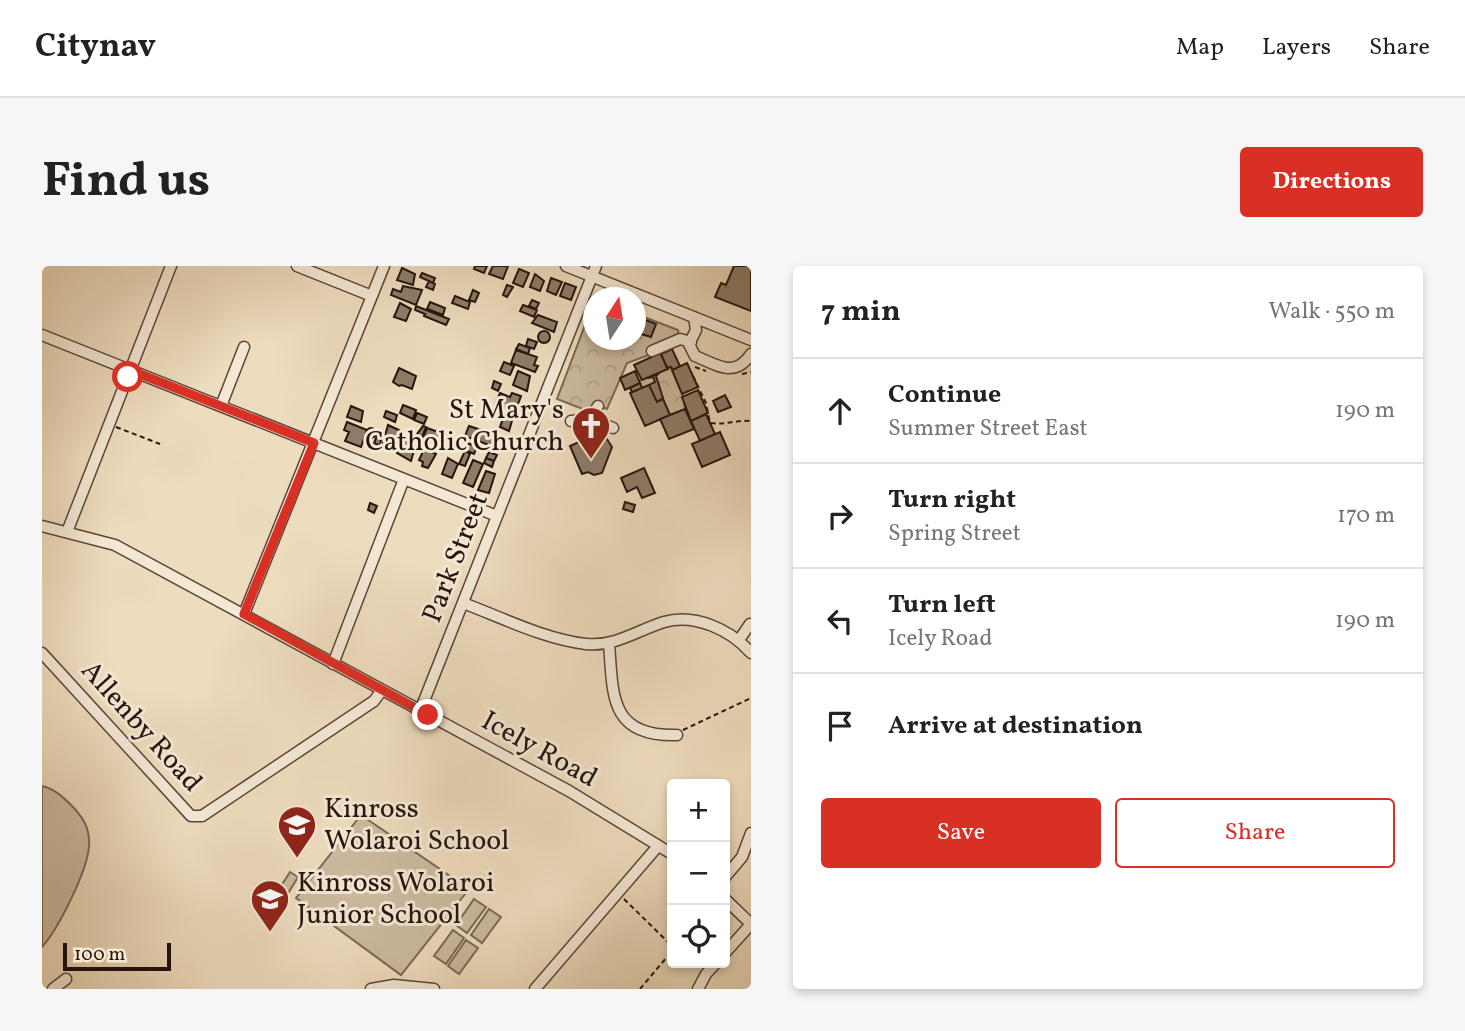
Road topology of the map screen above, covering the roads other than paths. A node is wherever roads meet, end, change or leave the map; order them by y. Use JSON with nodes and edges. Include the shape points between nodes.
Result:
{"nodes":[{"id":1,"x":171,"y":266,"type":"edge"},
{"id":2,"x":297,"y":266,"type":"edge"},
{"id":3,"x":384,"y":266,"type":"edge"},
{"id":4,"x":566,"y":266,"type":"edge"},
{"id":5,"x":594,"y":271,"type":"edge"},
{"id":6,"x":372,"y":296,"type":"junction"},
{"id":7,"x":694,"y":317,"type":"junction"},
{"id":8,"x":42,"y":335,"type":"edge"},
{"id":9,"x":751,"y":340,"type":"edge"},
{"id":10,"x":691,"y":342,"type":"junction"},
{"id":11,"x":244,"y":347,"type":"dead end"},
{"id":12,"x":652,"y":351,"type":"dead end"},
{"id":13,"x":751,"y":354,"type":"edge"},
{"id":14,"x":130,"y":370,"type":"junction"},
{"id":15,"x":221,"y":406,"type":"junction"},
{"id":16,"x":598,"y":406,"type":"dead end"},
{"id":17,"x":590,"y":419,"type":"junction"},
{"id":18,"x":571,"y":421,"type":"dead end"},
{"id":19,"x":613,"y":428,"type":"dead end"},
{"id":20,"x":314,"y":443,"type":"junction"},
{"id":21,"x":404,"y":479,"type":"junction"},
{"id":22,"x":497,"y":516,"type":"junction"},
{"id":23,"x":42,"y":526,"type":"edge"},
{"id":24,"x":67,"y":532,"type":"junction"},
{"id":25,"x":463,"y":603,"type":"junction"},
{"id":26,"x":244,"y":614,"type":"junction"},
{"id":27,"x":750,"y":624,"type":"edge"},
{"id":28,"x":739,"y":640,"type":"junction"},
{"id":29,"x":609,"y":643,"type":"junction"},
{"id":30,"x":42,"y":653,"type":"edge"},
{"id":31,"x":751,"y":653,"type":"edge"},
{"id":32,"x":333,"y":664,"type":"junction"},
{"id":33,"x":383,"y":690,"type":"junction"},
{"id":34,"x":420,"y":710,"type":"junction"},
{"id":35,"x":677,"y":735,"type":"road end"},
{"id":36,"x":751,"y":833,"type":"edge"},
{"id":37,"x":658,"y":846,"type":"junction"},
{"id":38,"x":667,"y":851,"type":"edge"},
{"id":39,"x":730,"y":871,"type":"edge"},
{"id":40,"x":730,"y":904,"type":"edge"},
{"id":41,"x":751,"y":924,"type":"edge"},
{"id":42,"x":730,"y":947,"type":"edge"},
{"id":43,"x":711,"y":968,"type":"edge"},
{"id":44,"x":66,"y":979,"type":"dead end"},
{"id":45,"x":53,"y":989,"type":"edge"},
{"id":46,"x":371,"y":989,"type":"edge"},
{"id":47,"x":434,"y":989,"type":"edge"},
{"id":48,"x":536,"y":989,"type":"edge"},
{"id":49,"x":698,"y":989,"type":"edge"}],
"edges":[{"from":1,"to":14,"type":"street"},
{"from":2,"to":6,"type":"street"},
{"from":3,"to":6,"type":"street"},
{"from":4,"to":5,"type":"street"},
{"from":5,"to":7,"type":"street"},
{"from":5,"to":22,"type":"street","name":"Park Street"},
{"from":6,"to":20,"type":"street"},
{"from":7,"to":9,"type":"street"},
{"from":7,"to":10,"type":"street","via":[[696,330]]},
{"from":8,"to":14,"type":"street"},
{"from":10,"to":12,"type":"street","via":[[680,339]]},
{"from":10,"to":13,"type":"street","via":[[695,356],[727,368],[739,368]]},
{"from":11,"to":15,"type":"street"},
{"from":14,"to":15,"type":"street"},
{"from":14,"to":24,"type":"street"},
{"from":15,"to":20,"type":"street"},
{"from":16,"to":17,"type":"street"},
{"from":17,"to":18,"type":"street"},
{"from":17,"to":19,"type":"street"},
{"from":20,"to":21,"type":"street"},
{"from":20,"to":26,"type":"street"},
{"from":21,"to":22,"type":"street"},
{"from":21,"to":32,"type":"street"},
{"from":22,"to":25,"type":"street","name":"Park Street"},
{"from":23,"to":24,"type":"street","name":"Icely Road"},
{"from":24,"to":26,"type":"street","name":"Icely Road","via":[[115,545]]},
{"from":25,"to":29,"type":"street","via":[[555,639]]},
{"from":25,"to":34,"type":"street","name":"Park Street"},
{"from":26,"to":32,"type":"street","name":"Icely Road"},
{"from":27,"to":28,"type":"street"},
{"from":28,"to":29,"type":"street","via":[[698,621],[667,621]]},
{"from":28,"to":31,"type":"street"},
{"from":29,"to":35,"type":"street","via":[[614,699],[623,718],[657,736]]},
{"from":30,"to":33,"type":"street","name":"Allenby Road","via":[[196,817],[374,701]]},
{"from":32,"to":33,"type":"street","name":"Icely Road"},
{"from":33,"to":34,"type":"street","name":"Icely Road"},
{"from":34,"to":37,"type":"street","name":"Icely Road"},
{"from":36,"to":39,"type":"street","via":[[742,857]]},
{"from":37,"to":38,"type":"street","name":"Icely Road"},
{"from":37,"to":48,"type":"street"},
{"from":40,"to":41,"type":"street"},
{"from":41,"to":42,"type":"street"},
{"from":43,"to":49,"type":"street"},
{"from":44,"to":45,"type":"street"},
{"from":46,"to":47,"type":"street","via":[[394,985]]}]}
